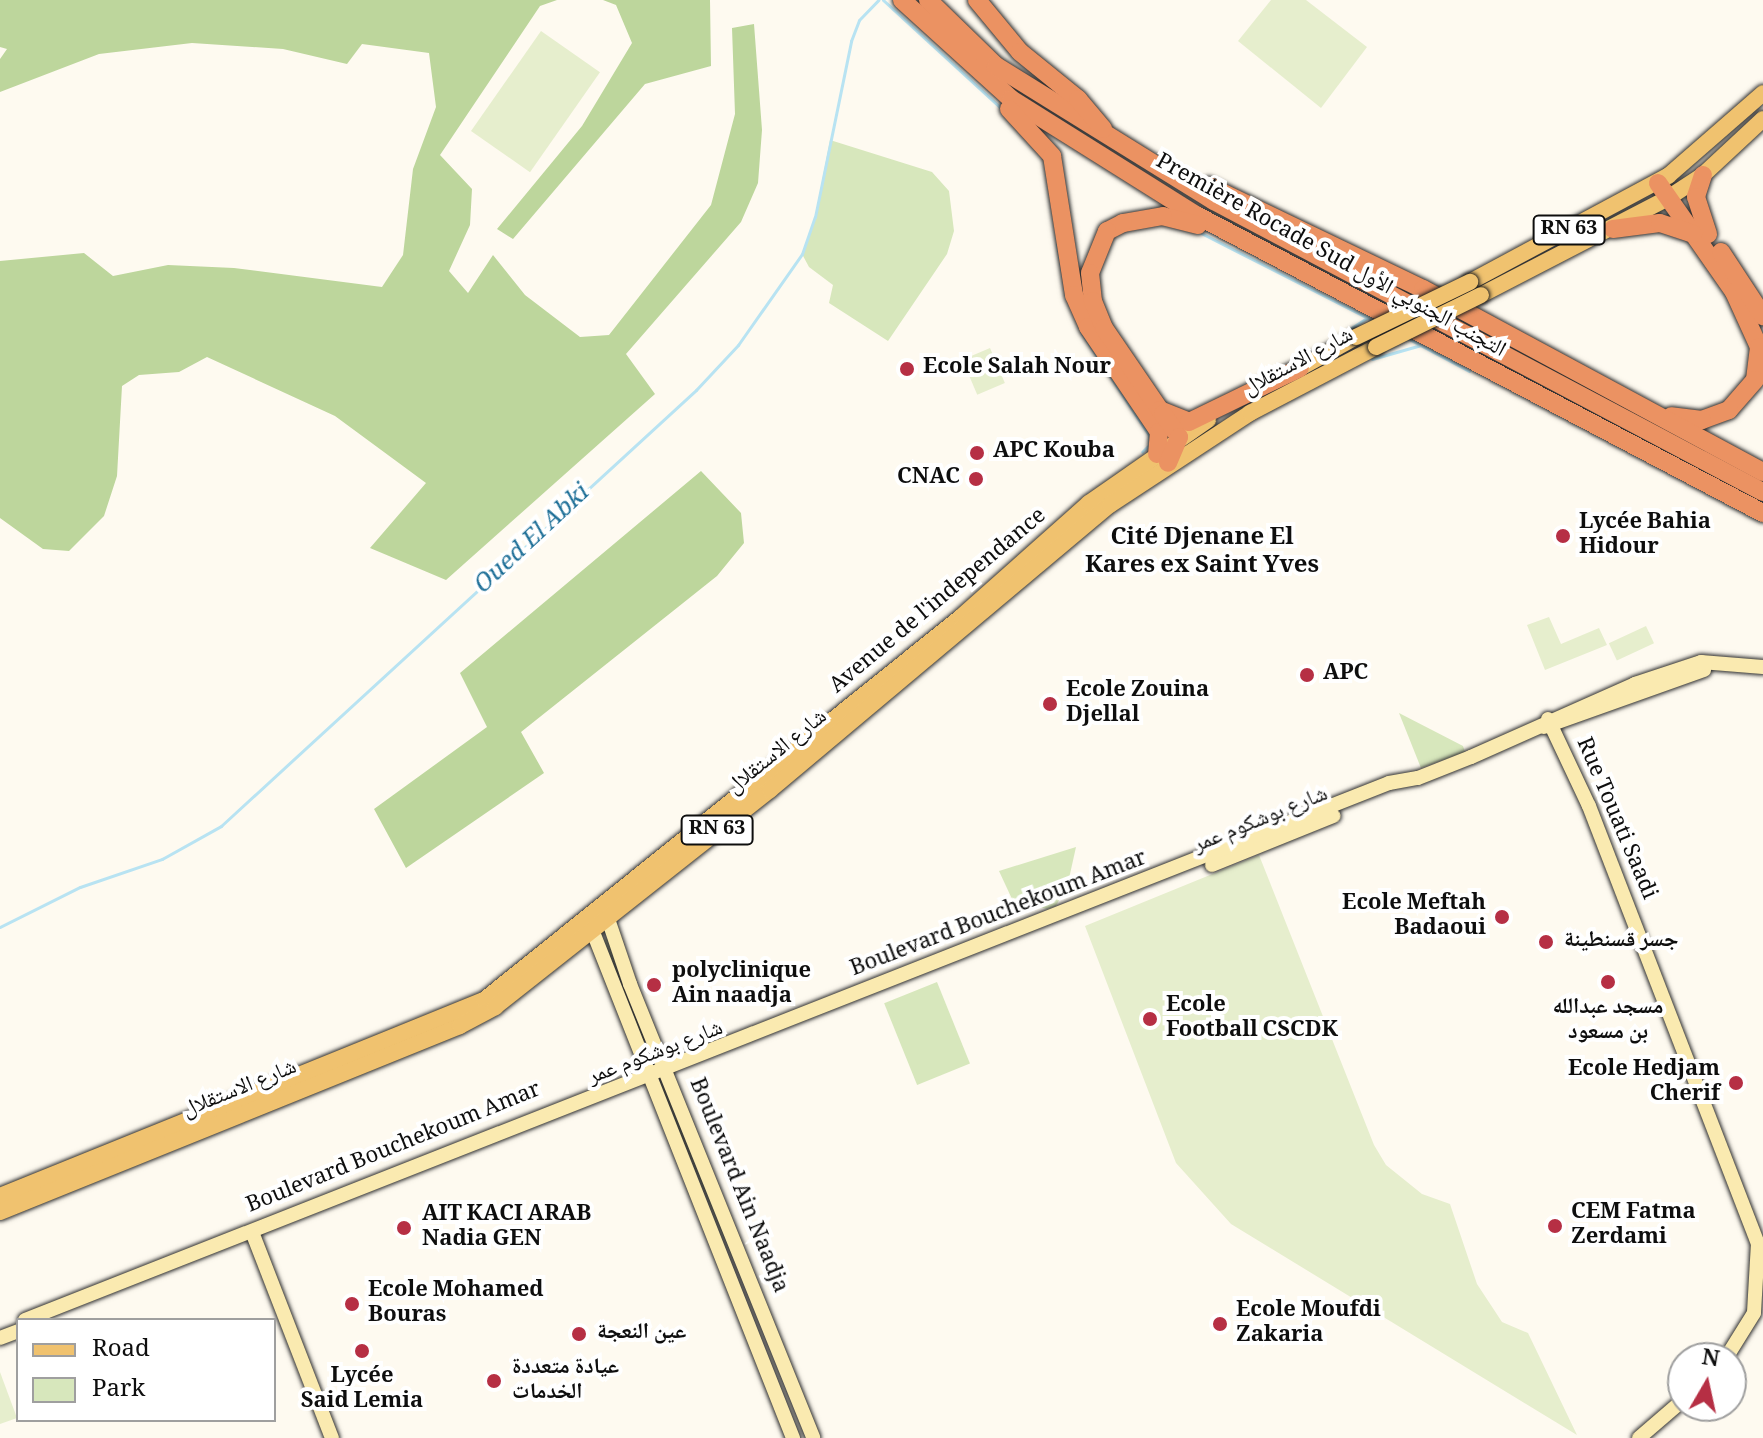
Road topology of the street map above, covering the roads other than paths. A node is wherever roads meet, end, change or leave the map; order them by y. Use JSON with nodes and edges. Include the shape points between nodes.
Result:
{"nodes":[{"id":1,"x":894,"y":0,"type":"edge"},
{"id":2,"x":902,"y":0,"type":"edge"},
{"id":3,"x":928,"y":0,"type":"edge"},
{"id":4,"x":977,"y":0,"type":"edge"},
{"id":5,"x":1763,"y":93,"type":"edge"},
{"id":6,"x":1763,"y":119,"type":"edge"},
{"id":7,"x":1110,"y":137,"type":"junction"},
{"id":8,"x":1703,"y":175,"type":"junction"},
{"id":9,"x":1668,"y":187,"type":"junction"},
{"id":10,"x":1613,"y":229,"type":"junction"},
{"id":11,"x":1702,"y":235,"type":"junction"},
{"id":12,"x":1361,"y":303,"type":"junction"},
{"id":13,"x":1763,"y":316,"type":"edge"},
{"id":14,"x":1548,"y":360,"type":"junction"},
{"id":15,"x":1300,"y":368,"type":"junction"},
{"id":16,"x":1160,"y":410,"type":"junction"},
{"id":17,"x":1171,"y":447,"type":"junction"},
{"id":18,"x":1763,"y":472,"type":"edge"},
{"id":19,"x":1763,"y":492,"type":"edge"},
{"id":20,"x":1763,"y":513,"type":"edge"},
{"id":21,"x":1763,"y":667,"type":"edge"},
{"id":22,"x":1547,"y":725,"type":"junction"},
{"id":23,"x":606,"y":912,"type":"junction"},
{"id":24,"x":590,"y":924,"type":"junction"},
{"id":25,"x":666,"y":1070,"type":"junction"},
{"id":26,"x":650,"y":1076,"type":"junction"},
{"id":27,"x":0,"y":1196,"type":"edge"},
{"id":28,"x":0,"y":1212,"type":"edge"},
{"id":29,"x":254,"y":1237,"type":"junction"},
{"id":30,"x":30,"y":1318,"type":"edge"},
{"id":31,"x":50,"y":1318,"type":"edge"},
{"id":32,"x":1736,"y":1342,"type":"edge"},
{"id":33,"x":1667,"y":1414,"type":"edge"},
{"id":34,"x":332,"y":1438,"type":"edge"},
{"id":35,"x":793,"y":1438,"type":"edge"},
{"id":36,"x":813,"y":1438,"type":"edge"},
{"id":37,"x":1639,"y":1438,"type":"edge"}],
"edges":[{"from":1,"to":17,"type":"highway","via":[[1021,119],[1052,156],[1074,295],[1088,327]]},
{"from":2,"to":12,"type":"highway","name":"Première Rocade Sud التجنب الجنوبي الأول","via":[[984,78],[1043,121],[1196,215]]},
{"from":3,"to":7,"type":"highway","name":"Première Rocade Sud التجنب الجنوبي الأول","via":[[996,66]]},
{"from":4,"to":7,"type":"highway","via":[[1020,52],[1078,99]]},
{"from":5,"to":9,"type":"main road","number":"RN 63"},
{"from":6,"to":8,"type":"main road","number":"RN 63"},
{"from":7,"to":14,"type":"highway","via":[[1423,289]]},
{"from":7,"to":19,"type":"highway","name":"Première Rocade Sud التجنب الجنوبي الأول","via":[[1268,233]]},
{"from":8,"to":9,"type":"main road","number":"RN 63"},
{"from":8,"to":11,"type":"highway","via":[[1696,197]]},
{"from":9,"to":10,"type":"main road","number":"RN 63"},
{"from":9,"to":11,"type":"highway"},
{"from":9,"to":15,"type":"main road","name":"شارع الاستقلال","number":"RN 63","bridge":true},
{"from":10,"to":11,"type":"highway","via":[[1667,223]]},
{"from":10,"to":17,"type":"main road","name":"شارع الاستقلال","number":"RN 63","bridge":true},
{"from":11,"to":13,"type":"highway"},
{"from":11,"to":14,"type":"highway","via":[[1756,334],[1758,370],[1735,404],[1712,417],[1683,420]]},
{"from":12,"to":16,"type":"highway","via":[[1187,220],[1139,218],[1107,231],[1090,273],[1093,301],[1104,328]]},
{"from":12,"to":20,"type":"highway","name":"Première Rocade Sud التجنب الجنوبي الأول"},
{"from":14,"to":18,"type":"highway"},
{"from":15,"to":16,"type":"highway","via":[[1189,422]]},
{"from":15,"to":17,"type":"main road","name":"شارع الاستقلال","number":"RN 63"},
{"from":16,"to":17,"type":"highway"},
{"from":17,"to":23,"type":"main road","name":"Avenue de l'independance","number":"RN 63","via":[[1089,503],[961,617]]},
{"from":21,"to":22,"type":"street","via":[[1723,662]]},
{"from":22,"to":25,"type":"street","name":"شارع بوشكوم عمر","via":[[1263,846]]},
{"from":22,"to":32,"type":"street","name":"Rue Touati Saadi","via":[[1589,806],[1760,1259],[1754,1313]]},
{"from":23,"to":24,"type":"main road","name":"شارع الاستقلال","number":"RN 63"},
{"from":23,"to":25,"type":"street","name":"Boulevard Ain Naadja"},
{"from":24,"to":26,"type":"street","name":"Boulevard Ain Naadja"},
{"from":24,"to":27,"type":"main road","number":"RN 63","via":[[484,1000]]},
{"from":24,"to":28,"type":"main road","name":"شارع الاستقلال","number":"RN 63","via":[[495,1007],[460,1026]]},
{"from":25,"to":26,"type":"street","name":"شارع بوشكوم عمر"},
{"from":25,"to":36,"type":"street","name":"Boulevard Ain Naadja"},
{"from":26,"to":29,"type":"street","name":"شارع بوشكوم عمر"},
{"from":26,"to":30,"type":"street","name":"Boulevard Bouchekoum Amar"},
{"from":26,"to":35,"type":"street","name":"Boulevard Ain Naadja"},
{"from":29,"to":31,"type":"street","name":"شارع بوشكوم عمر"},
{"from":29,"to":34,"type":"street"},
{"from":33,"to":37,"type":"street"}]}
